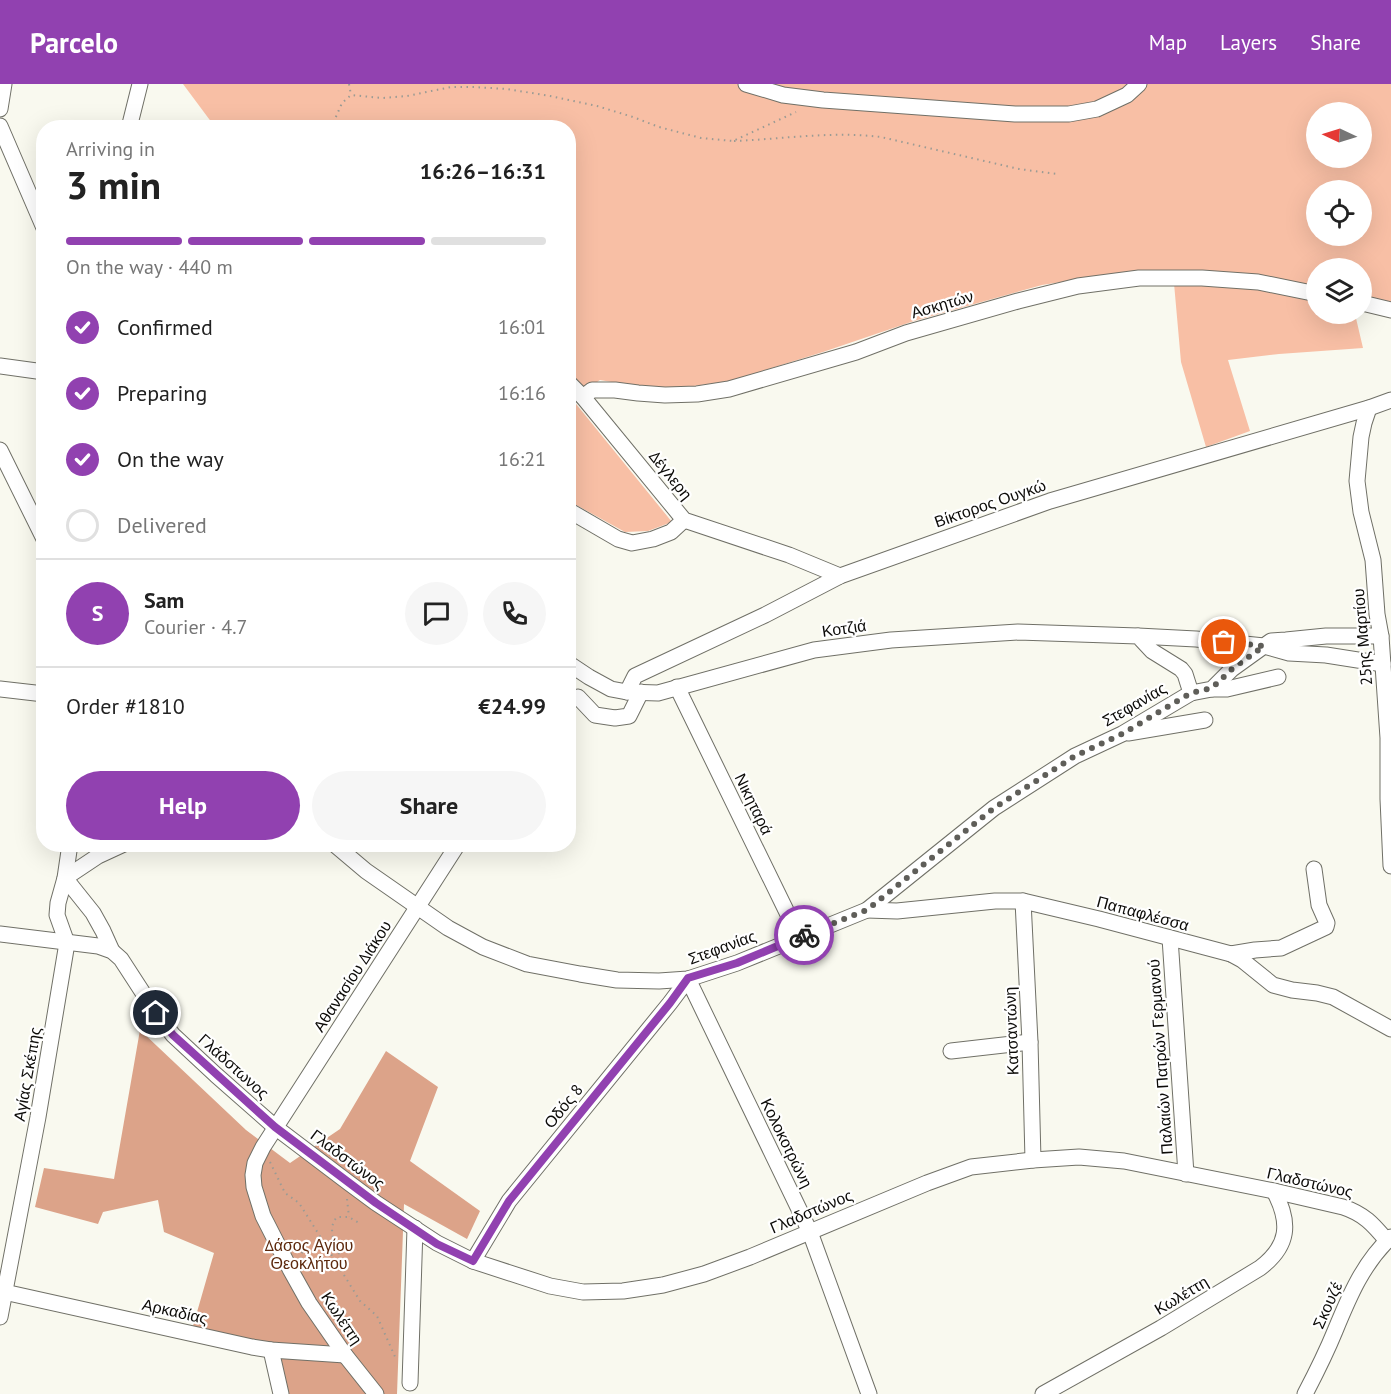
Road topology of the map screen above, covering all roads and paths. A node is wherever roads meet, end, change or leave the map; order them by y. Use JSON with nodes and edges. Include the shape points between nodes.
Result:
{"nodes":[{"id":1,"x":4,"y":84,"type":"edge"},
{"id":2,"x":140,"y":84,"type":"edge"},
{"id":3,"x":349,"y":84,"type":"edge"},
{"id":4,"x":746,"y":84,"type":"edge"},
{"id":5,"x":806,"y":84,"type":"edge"},
{"id":6,"x":1139,"y":84,"type":"edge"},
{"id":7,"x":351,"y":95,"type":"junction"},
{"id":8,"x":816,"y":99,"type":"junction"},
{"id":9,"x":0,"y":109,"type":"edge"},
{"id":10,"x":801,"y":110,"type":"dead end"},
{"id":11,"x":131,"y":120,"type":"edge"},
{"id":12,"x":335,"y":120,"type":"edge"},
{"id":13,"x":0,"y":126,"type":"edge"},
{"id":14,"x":733,"y":141,"type":"junction"},
{"id":15,"x":1057,"y":174,"type":"dead end"},
{"id":16,"x":36,"y":209,"type":"edge"},
{"id":17,"x":1306,"y":292,"type":"edge"},
{"id":18,"x":1372,"y":305,"type":"edge"},
{"id":19,"x":1391,"y":310,"type":"edge"},
{"id":20,"x":0,"y":366,"type":"edge"},
{"id":21,"x":36,"y":371,"type":"edge"},
{"id":22,"x":576,"y":390,"type":"edge"},
{"id":23,"x":583,"y":397,"type":"junction"},
{"id":24,"x":1391,"y":400,"type":"edge"},
{"id":25,"x":1370,"y":408,"type":"junction"},
{"id":26,"x":0,"y":450,"type":"edge"},
{"id":27,"x":576,"y":515,"type":"edge"},
{"id":28,"x":684,"y":520,"type":"junction"},
{"id":29,"x":36,"y":523,"type":"edge"},
{"id":30,"x":840,"y":576,"type":"junction"},
{"id":31,"x":1138,"y":636,"type":"junction"},
{"id":32,"x":1381,"y":636,"type":"junction"},
{"id":33,"x":1264,"y":646,"type":"junction"},
{"id":34,"x":1383,"y":664,"type":"junction"},
{"id":35,"x":576,"y":669,"type":"edge"},
{"id":36,"x":1278,"y":677,"type":"dead end"},
{"id":37,"x":589,"y":678,"type":"junction"},
{"id":38,"x":677,"y":687,"type":"junction"},
{"id":39,"x":1212,"y":688,"type":"junction"},
{"id":40,"x":0,"y":689,"type":"edge"},
{"id":41,"x":634,"y":692,"type":"junction"},
{"id":42,"x":36,"y":693,"type":"edge"},
{"id":43,"x":1191,"y":693,"type":"junction"},
{"id":44,"x":576,"y":695,"type":"edge"},
{"id":45,"x":576,"y":701,"type":"edge"},
{"id":46,"x":1205,"y":720,"type":"dead end"},
{"id":47,"x":1122,"y":734,"type":"junction"},
{"id":48,"x":1390,"y":738,"type":"edge"},
{"id":49,"x":69,"y":852,"type":"edge"},
{"id":50,"x":107,"y":852,"type":"edge"},
{"id":51,"x":343,"y":852,"type":"edge"},
{"id":52,"x":453,"y":852,"type":"edge"},
{"id":53,"x":1391,"y":866,"type":"edge"},
{"id":54,"x":1314,"y":869,"type":"dead end"},
{"id":55,"x":65,"y":879,"type":"junction"},
{"id":56,"x":1023,"y":902,"type":"junction"},
{"id":57,"x":418,"y":907,"type":"junction"},
{"id":58,"x":867,"y":910,"type":"junction"},
{"id":59,"x":0,"y":933,"type":"edge"},
{"id":60,"x":799,"y":937,"type":"junction"},
{"id":61,"x":1170,"y":938,"type":"junction"},
{"id":62,"x":67,"y":943,"type":"junction"},
{"id":63,"x":112,"y":951,"type":"junction"},
{"id":64,"x":1231,"y":954,"type":"junction"},
{"id":65,"x":688,"y":978,"type":"junction"},
{"id":66,"x":1391,"y":1029,"type":"edge"},
{"id":67,"x":1030,"y":1042,"type":"junction"},
{"id":68,"x":951,"y":1051,"type":"dead end"},
{"id":69,"x":275,"y":1127,"type":"junction"},
{"id":70,"x":263,"y":1146,"type":"junction"},
{"id":71,"x":1033,"y":1160,"type":"junction"},
{"id":72,"x":1186,"y":1174,"type":"junction"},
{"id":73,"x":1274,"y":1191,"type":"junction"},
{"id":74,"x":359,"y":1223,"type":"dead end"},
{"id":75,"x":415,"y":1228,"type":"junction"},
{"id":76,"x":810,"y":1232,"type":"junction"},
{"id":77,"x":1389,"y":1239,"type":"edge"},
{"id":78,"x":323,"y":1241,"type":"junction"},
{"id":79,"x":473,"y":1261,"type":"junction"},
{"id":80,"x":301,"y":1262,"type":"dead end"},
{"id":81,"x":337,"y":1263,"type":"junction"},
{"id":82,"x":3,"y":1292,"type":"edge"},
{"id":83,"x":0,"y":1317,"type":"edge"},
{"id":84,"x":271,"y":1350,"type":"junction"},
{"id":85,"x":345,"y":1355,"type":"junction"},
{"id":86,"x":410,"y":1378,"type":"joint"},
{"id":87,"x":281,"y":1394,"type":"edge"},
{"id":88,"x":376,"y":1394,"type":"edge"},
{"id":89,"x":869,"y":1394,"type":"edge"},
{"id":90,"x":1043,"y":1394,"type":"edge"},
{"id":91,"x":1305,"y":1394,"type":"edge"}],
"edges":[{"from":1,"to":9,"type":"street"},
{"from":2,"to":11,"type":"street"},
{"from":3,"to":7,"type":"path"},
{"from":4,"to":8,"type":"street","via":[[783,95]]},
{"from":5,"to":8,"type":"street"},
{"from":6,"to":8,"type":"street","via":[[1098,109],[1069,114],[1015,114]]},
{"from":7,"to":12,"type":"path","via":[[342,103]]},
{"from":7,"to":14,"type":"path","via":[[382,98],[451,87],[507,90],[597,106],[700,138]]},
{"from":10,"to":14,"type":"path"},
{"from":13,"to":16,"type":"street"},
{"from":14,"to":15,"type":"path","via":[[865,135]]},
{"from":17,"to":23,"type":"street","name":"Ασκητών","via":[[1258,282],[1202,278],[1138,278],[1077,286],[729,388],[665,395],[592,390]]},
{"from":18,"to":19,"type":"street"},
{"from":20,"to":21,"type":"street"},
{"from":22,"to":23,"type":"street","name":"Δέγλερη"},
{"from":23,"to":28,"type":"street","name":"Δέγλερη"},
{"from":24,"to":25,"type":"street","name":"Βίκτορος Ουγκώ"},
{"from":25,"to":30,"type":"street","name":"Βίκτορος Ουγκώ","via":[[1050,501]]},
{"from":25,"to":32,"type":"street","name":"25ης Μαρτίου","via":[[1361,437],[1357,481],[1373,560]]},
{"from":26,"to":29,"type":"street"},
{"from":27,"to":28,"type":"street","via":[[632,543],[671,532]]},
{"from":28,"to":30,"type":"street","name":"Δέγλερη"},
{"from":30,"to":41,"type":"street","name":"Βίκτορος Ουγκώ","via":[[635,676]]},
{"from":31,"to":33,"type":"street","name":"Κοτζιά"},
{"from":31,"to":38,"type":"street","name":"Κοτζιά","via":[[1018,632],[891,640],[814,650]]},
{"from":31,"to":43,"type":"street","via":[[1152,651],[1181,669]]},
{"from":32,"to":33,"type":"street","name":"Κοτζιά","via":[[1326,636],[1271,641]]},
{"from":32,"to":34,"type":"street","name":"25ης Μαρτίου"},
{"from":33,"to":34,"type":"street","via":[[1288,653]]},
{"from":33,"to":39,"type":"street"},
{"from":34,"to":48,"type":"street","name":"25ης Μαρτίου"},
{"from":35,"to":37,"type":"street","name":"Κοτζιά"},
{"from":36,"to":39,"type":"street","name":"Στεφανίας","via":[[1227,689]]},
{"from":37,"to":41,"type":"street","name":"Κοτζιά","via":[[611,689]]},
{"from":37,"to":44,"type":"street"},
{"from":38,"to":41,"type":"street","name":"Κοτζιά","via":[[658,693]]},
{"from":38,"to":60,"type":"street","name":"Νικηταρά"},
{"from":39,"to":43,"type":"street","name":"Στεφανίας"},
{"from":40,"to":42,"type":"street"},
{"from":41,"to":45,"type":"street","name":"Βίκτορος Ουγκώ","via":[[629,716],[595,715]]},
{"from":43,"to":47,"type":"street","name":"Στεφανίας"},
{"from":46,"to":47,"type":"street"},
{"from":47,"to":58,"type":"street","name":"Στεφανίας","via":[[1075,756],[994,808]]},
{"from":48,"to":53,"type":"street","name":"25ης Μαρτίου"},
{"from":49,"to":55,"type":"street"},
{"from":50,"to":55,"type":"street"},
{"from":51,"to":57,"type":"street","name":"Στεφανίας"},
{"from":52,"to":57,"type":"street","name":"Αθανασίου Διάκου"},
{"from":54,"to":64,"type":"street","via":[[1326,927],[1281,948]]},
{"from":55,"to":62,"type":"street","via":[[57,915]]},
{"from":55,"to":63,"type":"street","name":"Γλάδστωνος","via":[[93,913]]},
{"from":56,"to":58,"type":"street","name":"Παπαφλέσσα"},
{"from":56,"to":61,"type":"street","name":"Παπαφλέσσα"},
{"from":56,"to":67,"type":"street","name":"Κατσαντώνη"},
{"from":57,"to":65,"type":"street","name":"Στεφανίας","via":[[483,947],[527,964],[617,980]]},
{"from":57,"to":69,"type":"street","name":"Αθανασίου Διάκου"},
{"from":58,"to":60,"type":"street","name":"Στεφανίας"},
{"from":59,"to":62,"type":"street"},
{"from":60,"to":65,"type":"street","name":"Στεφανίας"},
{"from":61,"to":64,"type":"street","name":"Παπαφλέσσα"},
{"from":61,"to":72,"type":"street","name":"Παλαιών Πατρών Γερμανού"},
{"from":62,"to":63,"type":"street"},
{"from":62,"to":82,"type":"street","name":"Αγίας Σκέπης"},
{"from":63,"to":69,"type":"street","name":"Γλάδστωνος","via":[[173,1035]]},
{"from":64,"to":66,"type":"street","name":"Παπαφλέσσα","via":[[1273,985],[1333,997]]},
{"from":65,"to":76,"type":"street","name":"Κολοκοτρώνη"},
{"from":65,"to":79,"type":"street","name":"Οδός 8","via":[[509,1201]]},
{"from":67,"to":68,"type":"street"},
{"from":67,"to":71,"type":"street","name":"Κατσαντώνη"},
{"from":69,"to":70,"type":"street","name":"Κωλέττη"},
{"from":69,"to":75,"type":"street","name":"Γλαδστώνος"},
{"from":70,"to":78,"type":"path","via":[[285,1193],[299,1203]]},
{"from":70,"to":85,"type":"street","name":"Κωλέττη","via":[[253,1175],[263,1216],[309,1303]]},
{"from":71,"to":72,"type":"street","name":"Γλαδστώνος","via":[[1079,1157],[1124,1161]]},
{"from":71,"to":76,"type":"street","name":"Γλαδστώνος","via":[[971,1167]]},
{"from":72,"to":73,"type":"street","name":"Γλαδστώνος"},
{"from":73,"to":77,"type":"street","name":"Γλαδστώνος","via":[[1354,1210]]},
{"from":73,"to":90,"type":"street","name":"Κωλέττη","via":[[1283,1212],[1284,1230],[1281,1245],[1269,1262]]},
{"from":74,"to":81,"type":"path","via":[[349,1217],[337,1217],[334,1221],[334,1243],[342,1259]]},
{"from":75,"to":79,"type":"street","name":"Γλαδστώνος","via":[[437,1244]]},
{"from":75,"to":86,"type":"street"},
{"from":76,"to":79,"type":"street","name":"Γλαδστώνος","via":[[704,1274],[623,1291],[584,1292],[550,1286]]},
{"from":76,"to":89,"type":"street","name":"Κολοκοτρώνη"},
{"from":77,"to":91,"type":"street","name":"Σκουζέ","via":[[1352,1290]]},
{"from":78,"to":80,"type":"path","via":[[309,1244],[301,1254]]},
{"from":78,"to":81,"type":"path"},
{"from":81,"to":86,"type":"path","via":[[360,1301],[377,1316],[398,1364]]},
{"from":82,"to":83,"type":"street","name":"Αγίας Σκέπης"},
{"from":82,"to":84,"type":"street","name":"Αρκαδίας"},
{"from":84,"to":85,"type":"street","name":"Αρκαδίας"},
{"from":84,"to":87,"type":"street"},
{"from":85,"to":88,"type":"street","name":"Κωλέττη"}]}
